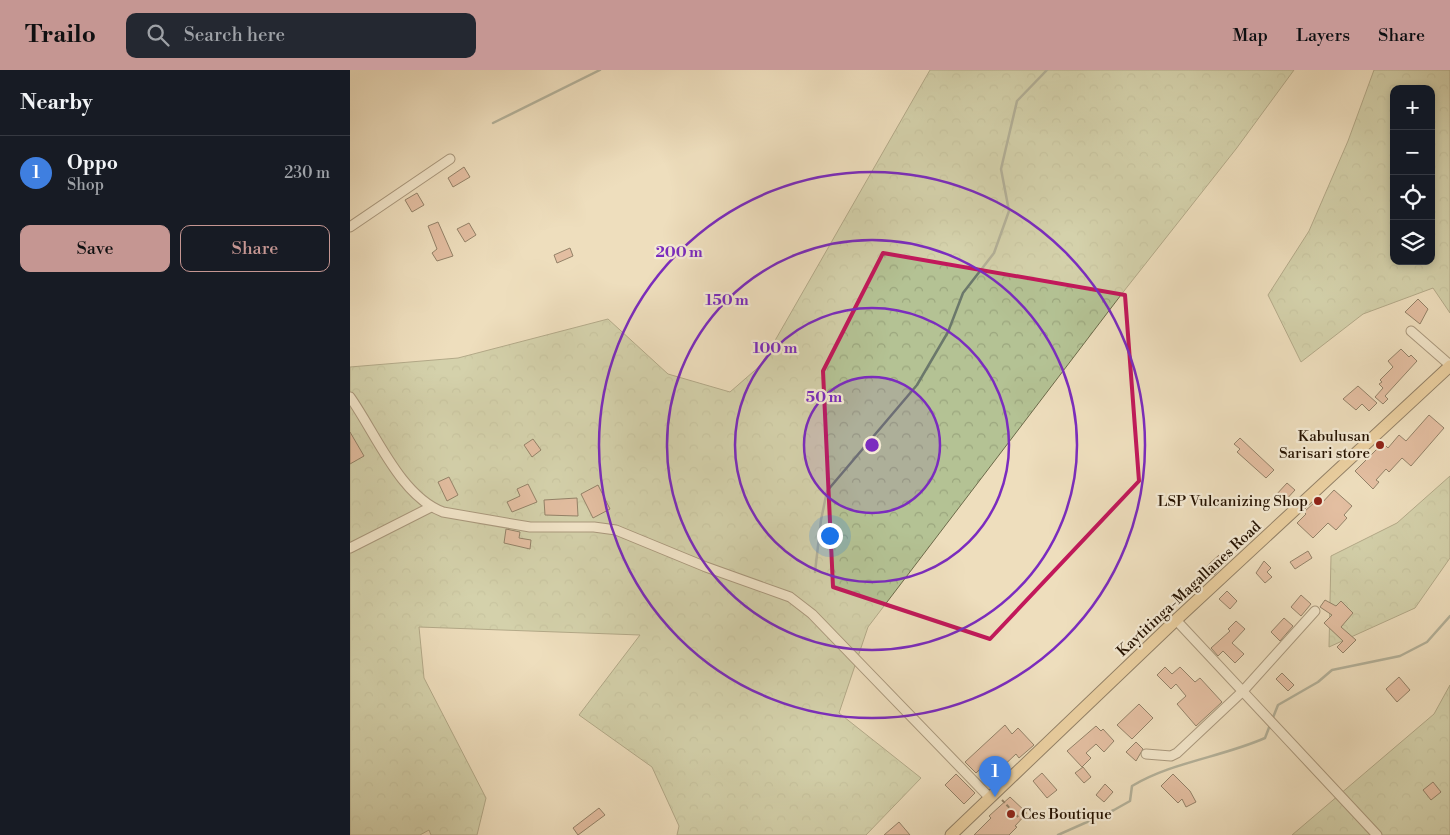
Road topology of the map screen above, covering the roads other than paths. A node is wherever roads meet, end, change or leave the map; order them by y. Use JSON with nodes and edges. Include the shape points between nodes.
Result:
{"nodes":[{"id":1,"x":450,"y":159,"type":"dead end"},
{"id":2,"x":350,"y":227,"type":"edge"},
{"id":3,"x":1411,"y":331,"type":"dead end"},
{"id":4,"x":1450,"y":365,"type":"edge"},
{"id":5,"x":350,"y":397,"type":"edge"},
{"id":6,"x":431,"y":507,"type":"junction"},
{"id":7,"x":350,"y":548,"type":"edge"},
{"id":8,"x":1315,"y":611,"type":"dead end"},
{"id":9,"x":1176,"y":620,"type":"junction"},
{"id":10,"x":1243,"y":691,"type":"junction"},
{"id":11,"x":1146,"y":754,"type":"dead end"},
{"id":12,"x":993,"y":795,"type":"junction"},
{"id":13,"x":951,"y":835,"type":"edge"},
{"id":14,"x":1377,"y":835,"type":"edge"}],
"edges":[{"from":1,"to":2,"type":"street"},
{"from":3,"to":4,"type":"street"},
{"from":4,"to":9,"type":"main road","name":"Kaytitinga-Magallanes Road"},
{"from":5,"to":6,"type":"street","via":[[412,491]]},
{"from":6,"to":7,"type":"street"},
{"from":6,"to":12,"type":"street","via":[[443,512],[530,527],[616,530],[790,597],[812,614]]},
{"from":8,"to":10,"type":"street"},
{"from":9,"to":10,"type":"street"},
{"from":9,"to":12,"type":"main road","name":"Kaytitinga-Magallanes Road"},
{"from":10,"to":11,"type":"street","via":[[1177,753],[1171,756]]},
{"from":10,"to":14,"type":"street"},
{"from":12,"to":13,"type":"main road","name":"Kaytitinga-Magallanes Road"}]}
